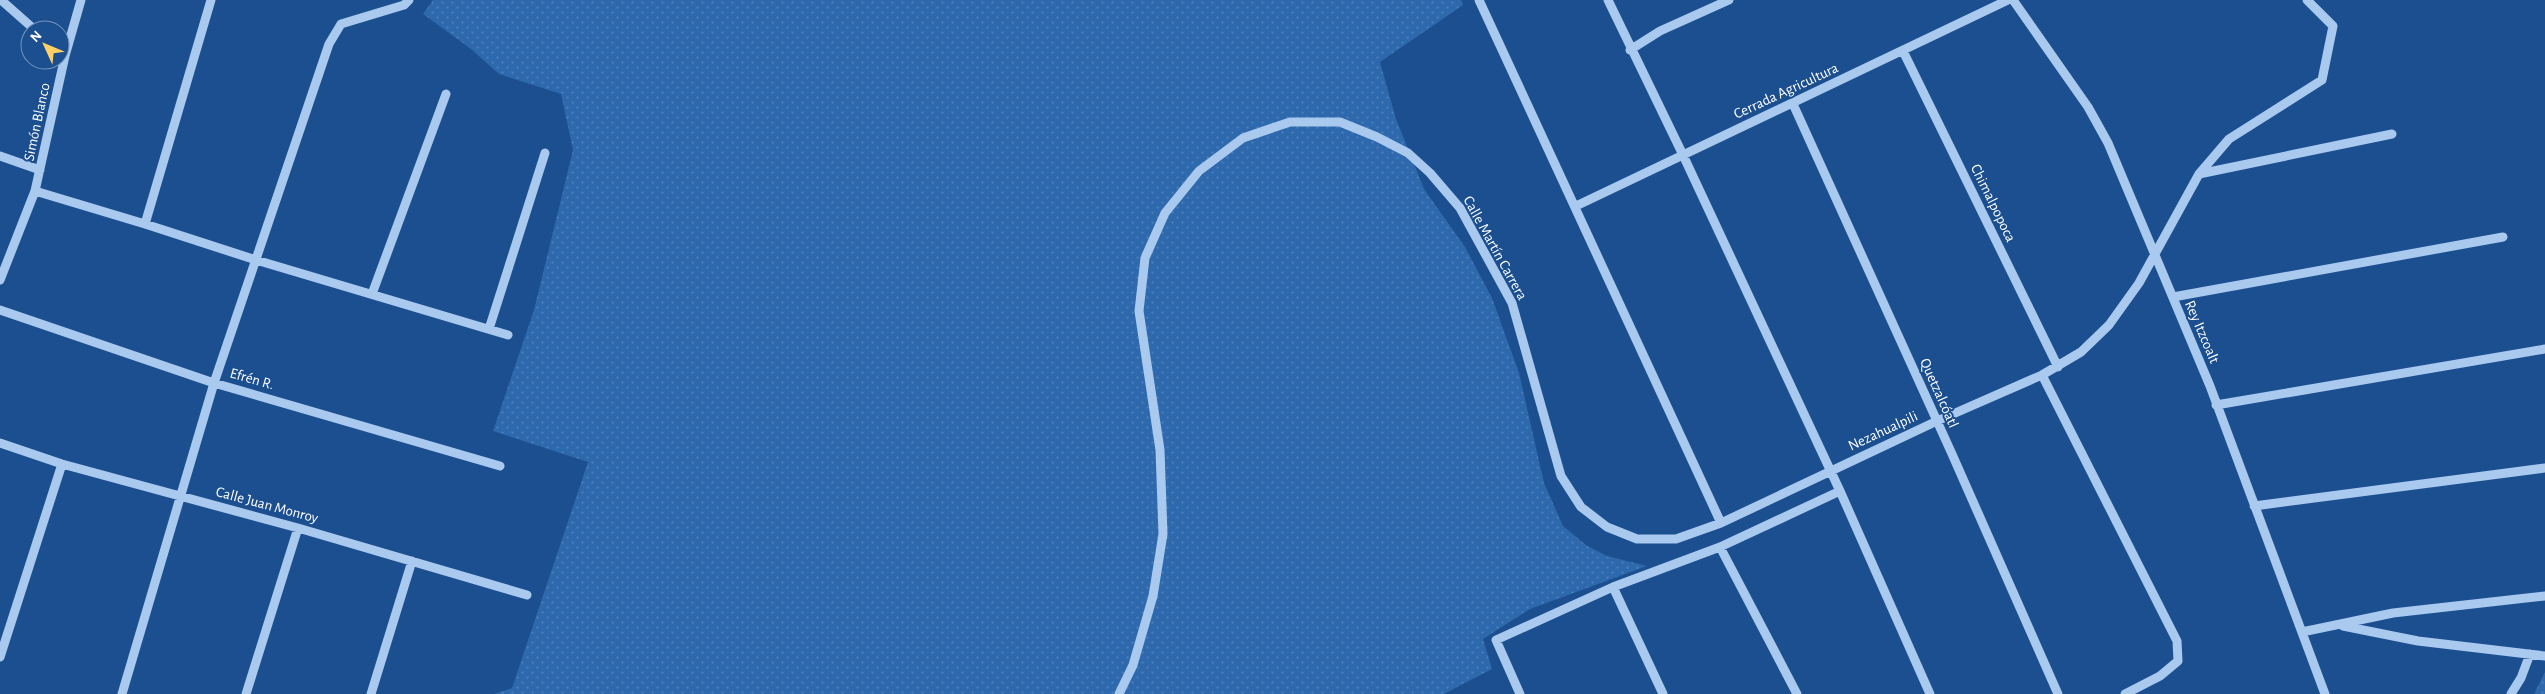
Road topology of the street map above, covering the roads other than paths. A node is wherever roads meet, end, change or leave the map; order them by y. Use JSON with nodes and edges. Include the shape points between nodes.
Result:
{"nodes":[{"id":1,"x":1,"y":0,"type":"edge"},
{"id":2,"x":81,"y":0,"type":"edge"},
{"id":3,"x":211,"y":0,"type":"edge"},
{"id":4,"x":409,"y":0,"type":"edge"},
{"id":5,"x":1479,"y":0,"type":"edge"},
{"id":6,"x":1608,"y":0,"type":"edge"},
{"id":7,"x":1729,"y":0,"type":"edge"},
{"id":8,"x":2008,"y":0,"type":"edge"},
{"id":9,"x":2013,"y":0,"type":"edge"},
{"id":10,"x":2307,"y":0,"type":"edge"},
{"id":11,"x":24,"y":20,"type":"edge"},
{"id":12,"x":70,"y":31,"type":"edge"},
{"id":13,"x":1630,"y":50,"type":"junction"},
{"id":14,"x":1903,"y":51,"type":"junction"},
{"id":15,"x":59,"y":70,"type":"edge"},
{"id":16,"x":446,"y":94,"type":"dead end"},
{"id":17,"x":1793,"y":104,"type":"junction"},
{"id":18,"x":2392,"y":134,"type":"dead end"},
{"id":19,"x":546,"y":153,"type":"dead end"},
{"id":20,"x":1683,"y":155,"type":"junction"},
{"id":21,"x":0,"y":156,"type":"edge"},
{"id":22,"x":40,"y":170,"type":"junction"},
{"id":23,"x":2199,"y":174,"type":"junction"},
{"id":24,"x":35,"y":191,"type":"junction"},
{"id":25,"x":1576,"y":206,"type":"junction"},
{"id":26,"x":145,"y":224,"type":"junction"},
{"id":27,"x":2503,"y":237,"type":"dead end"},
{"id":28,"x":2154,"y":253,"type":"junction"},
{"id":29,"x":256,"y":260,"type":"junction"},
{"id":30,"x":0,"y":280,"type":"edge"},
{"id":31,"x":372,"y":294,"type":"junction"},
{"id":32,"x":2173,"y":297,"type":"junction"},
{"id":33,"x":0,"y":310,"type":"edge"},
{"id":34,"x":489,"y":329,"type":"junction"},
{"id":35,"x":508,"y":335,"type":"dead end"},
{"id":36,"x":2545,"y":349,"type":"edge"},
{"id":37,"x":2058,"y":367,"type":"junction"},
{"id":38,"x":2042,"y":375,"type":"junction"},
{"id":39,"x":214,"y":382,"type":"junction"},
{"id":40,"x":2216,"y":405,"type":"junction"},
{"id":41,"x":1937,"y":421,"type":"junction"},
{"id":42,"x":0,"y":443,"type":"edge"},
{"id":43,"x":62,"y":464,"type":"junction"},
{"id":44,"x":500,"y":466,"type":"dead end"},
{"id":45,"x":2545,"y":468,"type":"edge"},
{"id":46,"x":1831,"y":472,"type":"junction"},
{"id":47,"x":1840,"y":491,"type":"junction"},
{"id":48,"x":181,"y":496,"type":"junction"},
{"id":49,"x":2254,"y":506,"type":"junction"},
{"id":50,"x":1721,"y":523,"type":"junction"},
{"id":51,"x":298,"y":528,"type":"junction"},
{"id":52,"x":1720,"y":547,"type":"junction"},
{"id":53,"x":412,"y":561,"type":"junction"},
{"id":54,"x":1613,"y":587,"type":"junction"},
{"id":55,"x":527,"y":595,"type":"dead end"},
{"id":56,"x":2545,"y":596,"type":"edge"},
{"id":57,"x":2340,"y":626,"type":"junction"},
{"id":58,"x":2302,"y":632,"type":"junction"},
{"id":59,"x":2530,"y":654,"type":"junction"},
{"id":60,"x":2545,"y":656,"type":"edge"},
{"id":61,"x":0,"y":657,"type":"edge"},
{"id":62,"x":122,"y":694,"type":"edge"},
{"id":63,"x":246,"y":694,"type":"edge"},
{"id":64,"x":371,"y":694,"type":"edge"},
{"id":65,"x":1118,"y":694,"type":"edge"},
{"id":66,"x":1520,"y":694,"type":"edge"},
{"id":67,"x":1663,"y":694,"type":"edge"},
{"id":68,"x":1797,"y":694,"type":"edge"},
{"id":69,"x":1930,"y":694,"type":"edge"},
{"id":70,"x":2058,"y":694,"type":"edge"},
{"id":71,"x":2125,"y":694,"type":"edge"},
{"id":72,"x":2326,"y":694,"type":"edge"},
{"id":73,"x":2511,"y":694,"type":"edge"}],
"edges":[{"from":1,"to":11,"type":"street"},
{"from":2,"to":12,"type":"street","name":"Simón Blanco"},
{"from":3,"to":26,"type":"street"},
{"from":4,"to":29,"type":"street","via":[[404,5],[341,24],[329,44]]},
{"from":5,"to":25,"type":"street"},
{"from":6,"to":13,"type":"street"},
{"from":7,"to":13,"type":"street","via":[[1660,31]]},
{"from":8,"to":14,"type":"street","name":"Cerrada Agricultura"},
{"from":9,"to":28,"type":"street","name":"Rey Itzcoalt","via":[[2088,107],[2108,143]]},
{"from":10,"to":23,"type":"street","name":"Nezahualpili","via":[[2333,26],[2322,80],[2229,139]]},
{"from":13,"to":20,"type":"street"},
{"from":14,"to":17,"type":"street","name":"Cerrada Agricultura"},
{"from":14,"to":37,"type":"street","name":"Chimalpopoca"},
{"from":15,"to":22,"type":"street","name":"Simón Blanco"},
{"from":16,"to":31,"type":"street"},
{"from":17,"to":20,"type":"street","name":"Cerrada Agricultura"},
{"from":17,"to":41,"type":"street","name":"Quetzalcóatl"},
{"from":18,"to":23,"type":"street"},
{"from":19,"to":34,"type":"street"},
{"from":20,"to":25,"type":"street","name":"Cerrada Agricultura"},
{"from":20,"to":46,"type":"street"},
{"from":21,"to":22,"type":"street"},
{"from":22,"to":24,"type":"street","name":"Simón Blanco"},
{"from":23,"to":28,"type":"street","name":"Nezahualpili"},
{"from":24,"to":26,"type":"street"},
{"from":24,"to":30,"type":"street","name":"Simón Blanco"},
{"from":25,"to":50,"type":"street"},
{"from":26,"to":29,"type":"street"},
{"from":27,"to":32,"type":"street"},
{"from":28,"to":32,"type":"street","name":"Rey Itzcoalt"},
{"from":28,"to":37,"type":"street","name":"Nezahualpili","via":[[2139,282],[2109,325],[2081,352]]},
{"from":29,"to":31,"type":"street"},
{"from":29,"to":39,"type":"street"},
{"from":31,"to":34,"type":"street"},
{"from":32,"to":40,"type":"street","name":"Rey Itzcoalt"},
{"from":33,"to":39,"type":"street","name":"Efrén R."},
{"from":34,"to":35,"type":"street"},
{"from":36,"to":40,"type":"street"},
{"from":37,"to":38,"type":"street","name":"Nezahualpili"},
{"from":38,"to":41,"type":"street","name":"Nezahualpili"},
{"from":38,"to":71,"type":"street","via":[[2177,640],[2178,661],[2160,676]]},
{"from":39,"to":44,"type":"street","name":"Efrén R."},
{"from":39,"to":48,"type":"street"},
{"from":40,"to":49,"type":"street","name":"Rey Itzcoalt"},
{"from":41,"to":46,"type":"street","name":"Nezahualpili"},
{"from":41,"to":70,"type":"street","name":"Quetzalcóatl"},
{"from":42,"to":43,"type":"street","name":"Calle Juan Monroy"},
{"from":43,"to":48,"type":"street","name":"Calle Juan Monroy"},
{"from":43,"to":61,"type":"street"},
{"from":45,"to":49,"type":"street"},
{"from":46,"to":47,"type":"street"},
{"from":46,"to":50,"type":"street","name":"Nezahualpili"},
{"from":47,"to":52,"type":"street"},
{"from":47,"to":69,"type":"street"},
{"from":48,"to":51,"type":"street","name":"Calle Juan Monroy"},
{"from":48,"to":62,"type":"street"},
{"from":49,"to":58,"type":"street","name":"Rey Itzcoalt"},
{"from":50,"to":65,"type":"street","name":"Calle Martín Carrera","via":[[1676,539],[1637,539],[1608,527],[1581,507],[1561,476],[1512,302],[1460,208],[1408,153],[1377,137],[1340,122],[1290,122],[1243,138],[1199,171],[1165,213],[1145,258],[1139,311],[1160,450],[1162,534],[1153,596],[1132,665]]},
{"from":51,"to":53,"type":"street","name":"Calle Juan Monroy"},
{"from":51,"to":63,"type":"street"},
{"from":52,"to":54,"type":"street"},
{"from":52,"to":68,"type":"street"},
{"from":53,"to":55,"type":"street","name":"Calle Juan Monroy"},
{"from":53,"to":64,"type":"street"},
{"from":54,"to":66,"type":"street","via":[[1496,640]]},
{"from":54,"to":67,"type":"street"},
{"from":56,"to":57,"type":"street","via":[[2393,613]]},
{"from":57,"to":58,"type":"street"},
{"from":57,"to":59,"type":"street","via":[[2418,641]]},
{"from":58,"to":72,"type":"street","name":"Rey Itzcoalt"},
{"from":59,"to":60,"type":"street"},
{"from":59,"to":73,"type":"street"}]}
